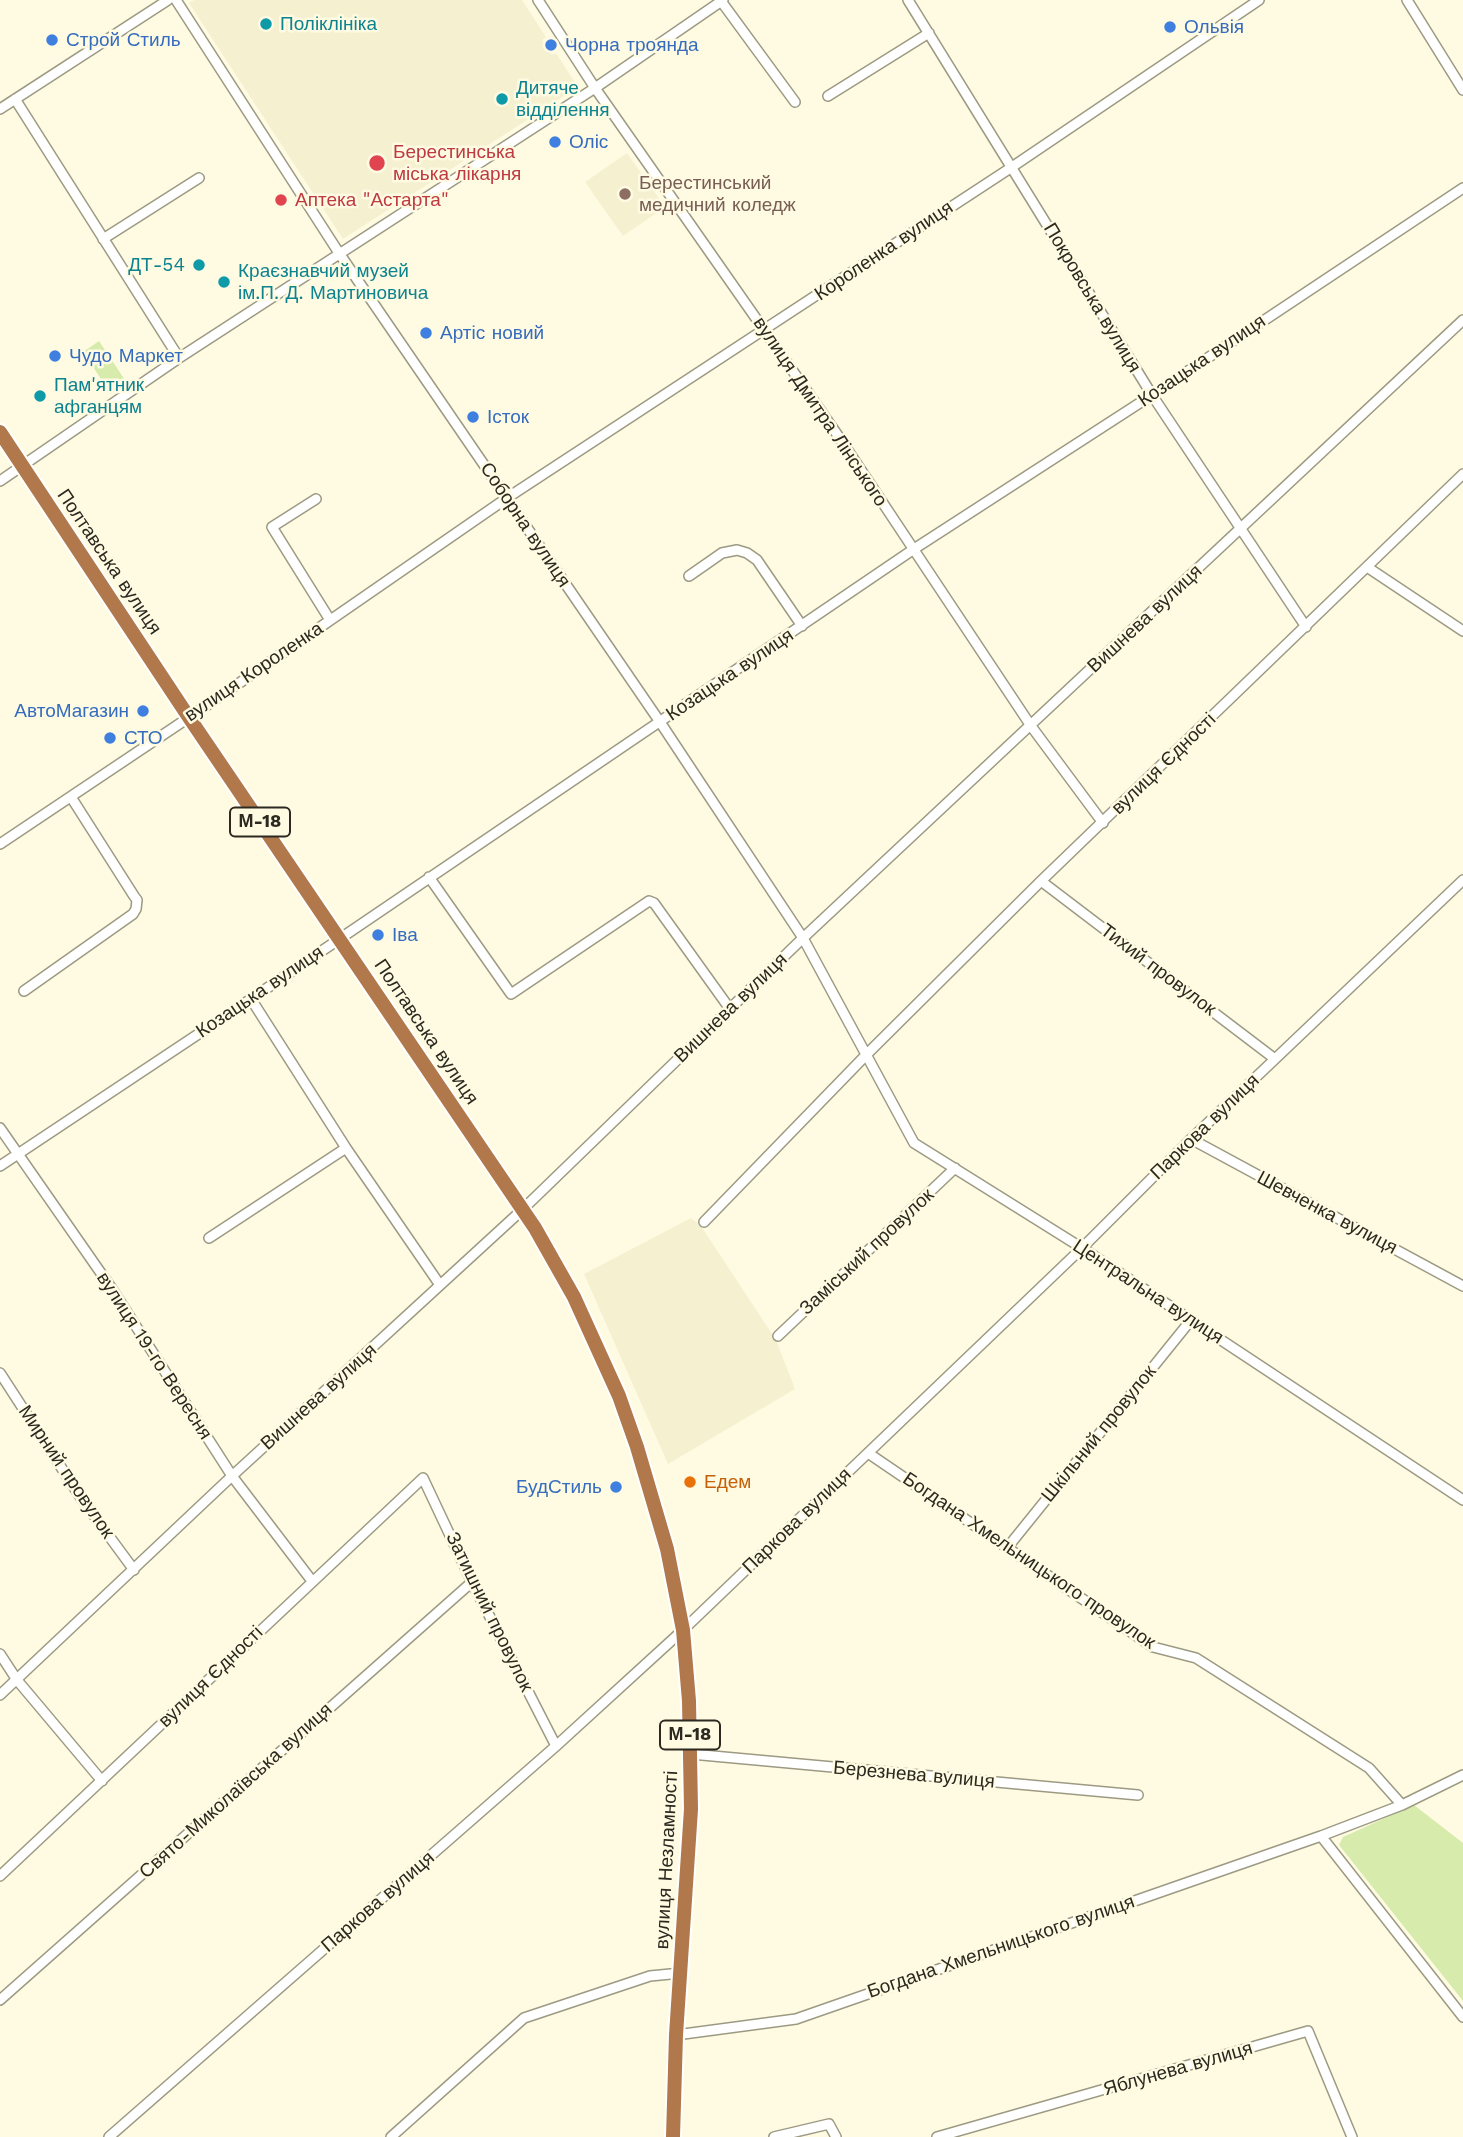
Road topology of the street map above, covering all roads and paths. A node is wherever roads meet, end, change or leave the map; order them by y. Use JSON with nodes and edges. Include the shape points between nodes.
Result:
{"nodes":[{"id":1,"x":168,"y":0,"type":"edge"},
{"id":2,"x":176,"y":0,"type":"edge"},
{"id":3,"x":538,"y":0,"type":"edge"},
{"id":4,"x":908,"y":0,"type":"edge"},
{"id":5,"x":1259,"y":0,"type":"edge"},
{"id":6,"x":1407,"y":0,"type":"edge"},
{"id":7,"x":722,"y":1,"type":"edge"},
{"id":8,"x":929,"y":33,"type":"junction"},
{"id":9,"x":595,"y":88,"type":"junction"},
{"id":10,"x":1463,"y":90,"type":"edge"},
{"id":11,"x":828,"y":96,"type":"dead end"},
{"id":12,"x":15,"y":99,"type":"junction"},
{"id":13,"x":795,"y":102,"type":"dead end"},
{"id":14,"x":0,"y":109,"type":"edge"},
{"id":15,"x":1012,"y":167,"type":"junction"},
{"id":16,"x":199,"y":178,"type":"dead end"},
{"id":17,"x":1463,"y":188,"type":"edge"},
{"id":18,"x":103,"y":239,"type":"junction"},
{"id":19,"x":339,"y":253,"type":"junction"},
{"id":20,"x":1463,"y":320,"type":"edge"},
{"id":21,"x":765,"y":331,"type":"junction"},
{"id":22,"x":179,"y":358,"type":"junction"},
{"id":23,"x":1152,"y":396,"type":"junction"},
{"id":24,"x":0,"y":432,"type":"edge"},
{"id":25,"x":22,"y":466,"type":"junction"},
{"id":26,"x":1463,"y":474,"type":"edge"},
{"id":27,"x":0,"y":481,"type":"edge"},
{"id":28,"x":507,"y":498,"type":"junction"},
{"id":29,"x":316,"y":499,"type":"dead end"},
{"id":30,"x":1241,"y":530,"type":"junction"},
{"id":31,"x":914,"y":550,"type":"junction"},
{"id":32,"x":1367,"y":567,"type":"junction"},
{"id":33,"x":689,"y":576,"type":"dead end"},
{"id":34,"x":330,"y":620,"type":"junction"},
{"id":35,"x":802,"y":626,"type":"junction"},
{"id":36,"x":1306,"y":626,"type":"junction"},
{"id":37,"x":1463,"y":631,"type":"edge"},
{"id":38,"x":188,"y":716,"type":"junction"},
{"id":39,"x":660,"y":722,"type":"junction"},
{"id":40,"x":1031,"y":726,"type":"junction"},
{"id":41,"x":71,"y":797,"type":"junction"},
{"id":42,"x":1103,"y":823,"type":"junction"},
{"id":43,"x":0,"y":844,"type":"edge"},
{"id":44,"x":429,"y":877,"type":"junction"},
{"id":45,"x":1463,"y":880,"type":"edge"},
{"id":46,"x":1041,"y":881,"type":"junction"},
{"id":47,"x":340,"y":938,"type":"junction"},
{"id":48,"x":803,"y":938,"type":"junction"},
{"id":49,"x":24,"y":992,"type":"dead end"},
{"id":50,"x":251,"y":999,"type":"junction"},
{"id":51,"x":730,"y":1009,"type":"junction"},
{"id":52,"x":866,"y":1055,"type":"junction"},
{"id":53,"x":1275,"y":1059,"type":"junction"},
{"id":54,"x":0,"y":1128,"type":"edge"},
{"id":55,"x":1191,"y":1139,"type":"junction"},
{"id":56,"x":346,"y":1148,"type":"junction"},
{"id":57,"x":18,"y":1154,"type":"junction"},
{"id":58,"x":0,"y":1166,"type":"edge"},
{"id":59,"x":955,"y":1168,"type":"junction"},
{"id":60,"x":523,"y":1210,"type":"junction"},
{"id":61,"x":704,"y":1222,"type":"dead end"},
{"id":62,"x":209,"y":1238,"type":"dead end"},
{"id":63,"x":1082,"y":1248,"type":"junction"},
{"id":64,"x":440,"y":1285,"type":"junction"},
{"id":65,"x":1463,"y":1286,"type":"edge"},
{"id":66,"x":1191,"y":1320,"type":"junction"},
{"id":67,"x":778,"y":1336,"type":"dead end"},
{"id":68,"x":598,"y":1346,"type":"joint"},
{"id":69,"x":0,"y":1373,"type":"edge"},
{"id":70,"x":868,"y":1453,"type":"junction"},
{"id":71,"x":232,"y":1476,"type":"junction"},
{"id":72,"x":424,"y":1478,"type":"joint"},
{"id":73,"x":1463,"y":1500,"type":"edge"},
{"id":74,"x":1007,"y":1548,"type":"junction"},
{"id":75,"x":134,"y":1570,"type":"junction"},
{"id":76,"x":312,"y":1581,"type":"junction"},
{"id":77,"x":472,"y":1582,"type":"junction"},
{"id":78,"x":683,"y":1629,"type":"junction"},
{"id":79,"x":0,"y":1654,"type":"edge"},
{"id":80,"x":17,"y":1680,"type":"junction"},
{"id":81,"x":0,"y":1695,"type":"edge"},
{"id":82,"x":556,"y":1746,"type":"junction"},
{"id":83,"x":691,"y":1754,"type":"junction"},
{"id":84,"x":1463,"y":1775,"type":"edge"},
{"id":85,"x":102,"y":1781,"type":"junction"},
{"id":86,"x":1138,"y":1796,"type":"dead end"},
{"id":87,"x":1402,"y":1805,"type":"junction"},
{"id":88,"x":1321,"y":1836,"type":"junction"},
{"id":89,"x":0,"y":1875,"type":"edge"},
{"id":90,"x":681,"y":1973,"type":"junction"},
{"id":91,"x":0,"y":2000,"type":"edge"},
{"id":92,"x":1463,"y":2017,"type":"edge"},
{"id":93,"x":677,"y":2035,"type":"junction"},
{"id":94,"x":979,"y":2125,"type":"junction"},
{"id":95,"x":109,"y":2137,"type":"edge"},
{"id":96,"x":391,"y":2137,"type":"edge"},
{"id":97,"x":673,"y":2137,"type":"edge"},
{"id":98,"x":774,"y":2137,"type":"edge"},
{"id":99,"x":836,"y":2137,"type":"edge"},
{"id":100,"x":937,"y":2137,"type":"edge"},
{"id":101,"x":984,"y":2137,"type":"edge"},
{"id":102,"x":1352,"y":2137,"type":"edge"}],
"edges":[{"from":1,"to":12,"type":"street"},
{"from":2,"to":19,"type":"street","name":"Соборна вулиця"},
{"from":3,"to":9,"type":"street","name":"вулиця Дмитра Лінського"},
{"from":4,"to":8,"type":"street","name":"Покровська вулиця"},
{"from":5,"to":15,"type":"street","name":"Короленка вулиця"},
{"from":6,"to":10,"type":"street"},
{"from":7,"to":9,"type":"street"},
{"from":7,"to":13,"type":"street"},
{"from":8,"to":11,"type":"street"},
{"from":8,"to":15,"type":"street","name":"Покровська вулиця"},
{"from":9,"to":19,"type":"street"},
{"from":9,"to":21,"type":"street","name":"вулиця Дмитра Лінського"},
{"from":12,"to":14,"type":"street"},
{"from":12,"to":18,"type":"street"},
{"from":15,"to":21,"type":"street","name":"Короленка вулиця"},
{"from":15,"to":23,"type":"street","name":"Покровська вулиця"},
{"from":16,"to":18,"type":"street"},
{"from":17,"to":23,"type":"street","name":"Козацька вулиця"},
{"from":18,"to":22,"type":"street"},
{"from":19,"to":22,"type":"street"},
{"from":19,"to":28,"type":"street","name":"Соборна вулиця"},
{"from":20,"to":30,"type":"street","name":"Вишнева вулиця"},
{"from":21,"to":28,"type":"street","name":"Короленка вулиця"},
{"from":21,"to":31,"type":"street","name":"вулиця Дмитра Лінського"},
{"from":22,"to":25,"type":"street"},
{"from":23,"to":30,"type":"street","name":"Покровська вулиця"},
{"from":23,"to":31,"type":"street","name":"Козацька вулиця"},
{"from":24,"to":25,"type":"highway","name":"Полтавська вулиця","number":"М-18"},
{"from":25,"to":27,"type":"street"},
{"from":25,"to":38,"type":"highway","name":"Полтавська вулиця","number":"М-18"},
{"from":26,"to":32,"type":"street","name":"вулиця Єдності"},
{"from":28,"to":34,"type":"street","name":"вулиця Короленка"},
{"from":28,"to":39,"type":"street","name":"Соборна вулиця"},
{"from":29,"to":34,"type":"street","via":[[272,527]]},
{"from":30,"to":36,"type":"street","name":"Покровська вулиця"},
{"from":30,"to":40,"type":"street","name":"Вишнева вулиця"},
{"from":31,"to":35,"type":"street","name":"Козацька вулиця"},
{"from":31,"to":40,"type":"street","name":"вулиця Дмитра Лінського"},
{"from":32,"to":36,"type":"street","name":"вулиця Єдності"},
{"from":32,"to":37,"type":"street"},
{"from":33,"to":35,"type":"street","via":[[722,553],[747,553],[757,560]]},
{"from":34,"to":38,"type":"street","name":"вулиця Короленка"},
{"from":35,"to":39,"type":"street","name":"Козацька вулиця"},
{"from":36,"to":42,"type":"street","name":"вулиця Єдності"},
{"from":38,"to":41,"type":"street","name":"вулиця Короленка"},
{"from":38,"to":47,"type":"highway","name":"Полтавська вулиця","number":"М-18"},
{"from":39,"to":44,"type":"street","name":"Козацька вулиця"},
{"from":39,"to":48,"type":"street","name":"Соборна вулиця"},
{"from":40,"to":42,"type":"street","name":"вулиця Дмитра Лінського"},
{"from":40,"to":48,"type":"street","name":"Вишнева вулиця"},
{"from":41,"to":43,"type":"street","name":"вулиця Короленка"},
{"from":41,"to":49,"type":"street","via":[[134,896],[136,909]]},
{"from":42,"to":46,"type":"street","name":"вулиця Єдності"},
{"from":44,"to":47,"type":"street","name":"Козацька вулиця"},
{"from":44,"to":51,"type":"street","via":[[511,994],[649,901]]},
{"from":45,"to":53,"type":"street","name":"Паркова вулиця"},
{"from":46,"to":52,"type":"street","name":"вулиця Єдності"},
{"from":46,"to":53,"type":"street","name":"Тихий провулок"},
{"from":47,"to":50,"type":"street","name":"Козацька вулиця"},
{"from":47,"to":60,"type":"highway","name":"Полтавська вулиця","number":"М-18"},
{"from":48,"to":51,"type":"street","name":"Вишнева вулиця"},
{"from":48,"to":52,"type":"street","name":"Соборна вулиця"},
{"from":50,"to":56,"type":"street"},
{"from":50,"to":57,"type":"street","name":"Козацька вулиця"},
{"from":51,"to":60,"type":"street","name":"Вишнева вулиця"},
{"from":52,"to":59,"type":"street","name":"Центральна вулиця","via":[[914,1143]]},
{"from":52,"to":61,"type":"street","name":"вулиця Єдності"},
{"from":53,"to":55,"type":"street","name":"Паркова вулиця"},
{"from":54,"to":57,"type":"street","name":"вулиця 19-го Вересня"},
{"from":55,"to":63,"type":"street","name":"Паркова вулиця"},
{"from":55,"to":65,"type":"street","name":"Шевченка вулиця"},
{"from":56,"to":62,"type":"street"},
{"from":56,"to":64,"type":"street"},
{"from":57,"to":58,"type":"street","name":"Козацька вулиця"},
{"from":57,"to":71,"type":"street","name":"вулиця 19-го Вересня","via":[[112,1289]]},
{"from":59,"to":63,"type":"street","name":"Центральна вулиця"},
{"from":59,"to":67,"type":"street","name":"Заміський провулок"},
{"from":60,"to":64,"type":"street","name":"Вишнева вулиця"},
{"from":60,"to":68,"type":"highway","name":"Полтавська вулиця","number":"М-18"},
{"from":63,"to":66,"type":"street","name":"Центральна вулиця"},
{"from":63,"to":70,"type":"street","name":"Паркова вулиця"},
{"from":64,"to":71,"type":"street","name":"Вишнева вулиця"},
{"from":66,"to":73,"type":"street","name":"Центральна вулиця"},
{"from":66,"to":74,"type":"street","name":"Шкільний провулок"},
{"from":68,"to":78,"type":"highway","name":"вулиця Незламності","number":"М-18","via":[[649,1486]]},
{"from":69,"to":75,"type":"street","name":"Мирний провулок"},
{"from":70,"to":74,"type":"street","name":"Богдана Хмельницького провулок"},
{"from":70,"to":78,"type":"street","name":"Паркова вулиця"},
{"from":71,"to":75,"type":"street","name":"Вишнева вулиця"},
{"from":71,"to":76,"type":"street","name":"вулиця 19-го Вересня"},
{"from":72,"to":76,"type":"street","name":"вулиця Єдності"},
{"from":72,"to":77,"type":"street","name":"Затишний провулок"},
{"from":74,"to":87,"type":"street","name":"Богдана Хмельницького провулок","via":[[1153,1647],[1196,1658],[1369,1768]]},
{"from":75,"to":80,"type":"street","name":"Вишнева вулиця"},
{"from":76,"to":85,"type":"street","name":"вулиця Єдності"},
{"from":77,"to":82,"type":"street","name":"Затишний провулок"},
{"from":77,"to":91,"type":"street","name":"Свято-Миколаївська вулиця"},
{"from":78,"to":82,"type":"street","name":"Паркова вулиця"},
{"from":78,"to":83,"type":"highway","name":"вулиця Незламності","number":"М-18"},
{"from":79,"to":80,"type":"street"},
{"from":80,"to":81,"type":"street","name":"Вишнева вулиця"},
{"from":80,"to":85,"type":"street"},
{"from":82,"to":95,"type":"street","name":"Паркова вулиця"},
{"from":83,"to":86,"type":"street","name":"Березнева вулиця"},
{"from":83,"to":90,"type":"highway","name":"вулиця Незламності","number":"М-18"},
{"from":84,"to":87,"type":"street","name":"Богдана Хмельницького вулиця"},
{"from":85,"to":89,"type":"street","name":"вулиця Єдності"},
{"from":87,"to":88,"type":"street","name":"Богдана Хмельницького вулиця"},
{"from":88,"to":92,"type":"street"},
{"from":88,"to":93,"type":"street","name":"Богдана Хмельницького вулиця","via":[[796,2019]]},
{"from":90,"to":93,"type":"highway","name":"вулиця Незламності","number":"М-18"},
{"from":90,"to":96,"type":"street","via":[[650,1976],[524,2018]]},
{"from":93,"to":97,"type":"highway","name":"вулиця Незламності","number":"М-18"},
{"from":94,"to":100,"type":"street","name":"Яблунева вулиця"},
{"from":94,"to":101,"type":"street"},
{"from":94,"to":102,"type":"street","name":"Яблунева вулиця","via":[[1308,2031]]},
{"from":98,"to":99,"type":"street","via":[[829,2124]]}]}
